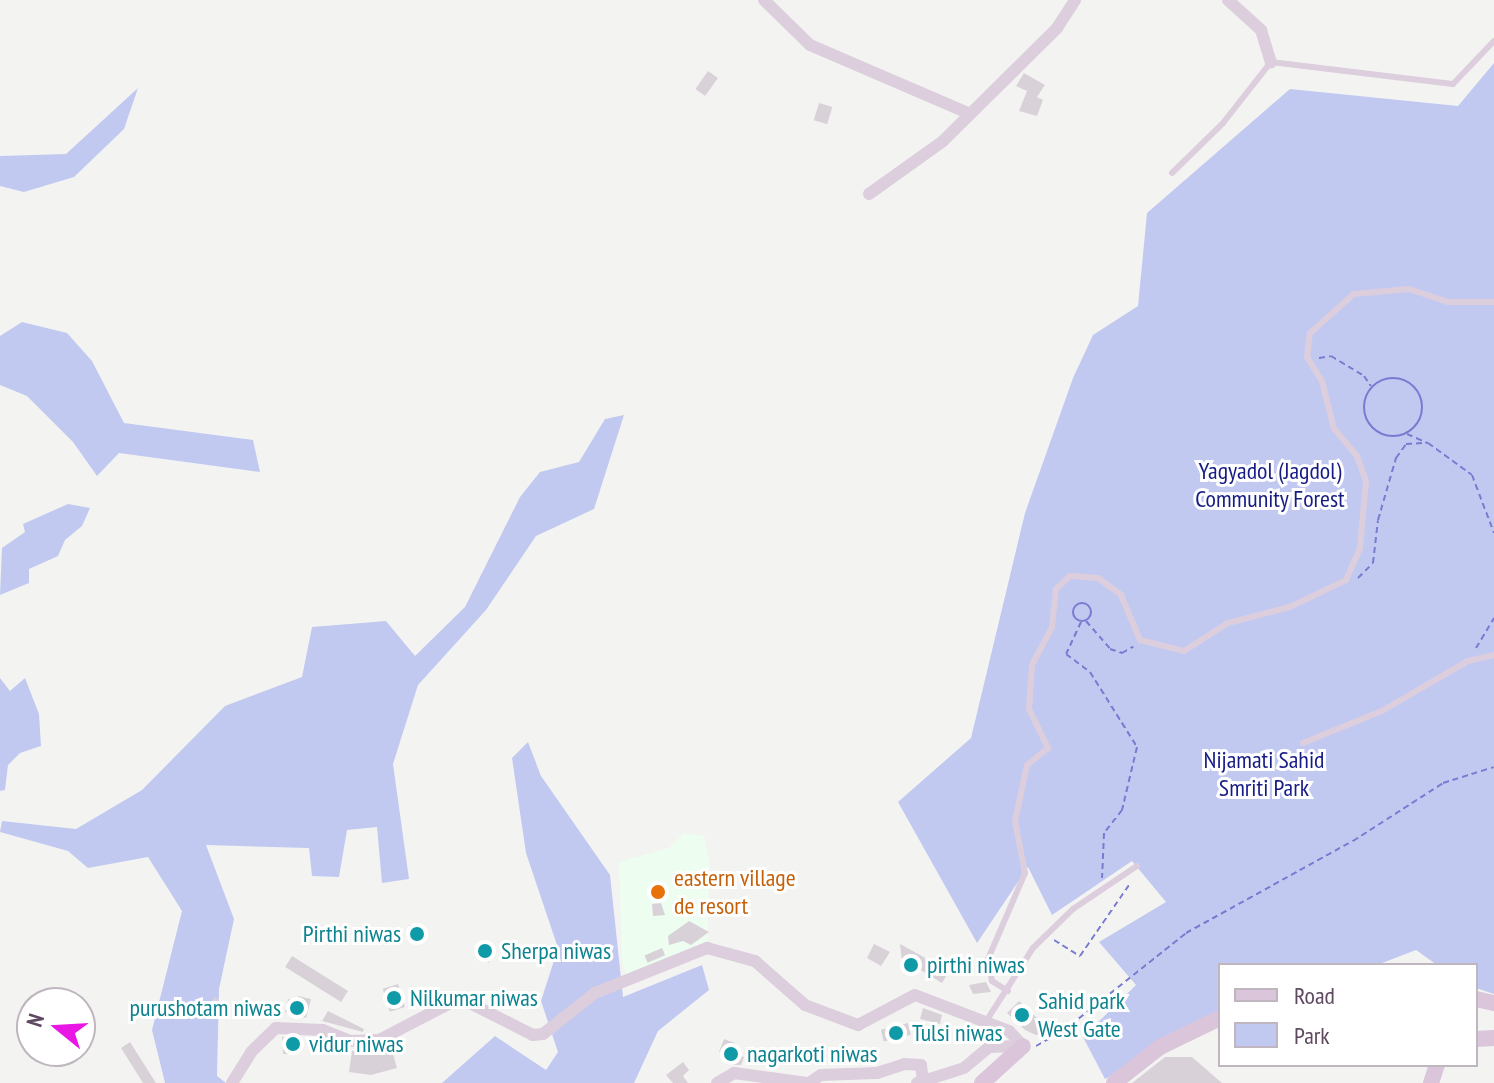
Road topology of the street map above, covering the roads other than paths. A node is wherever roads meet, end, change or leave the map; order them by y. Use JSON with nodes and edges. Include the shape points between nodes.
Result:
{"nodes":[{"id":1,"x":764,"y":0,"type":"edge"},
{"id":2,"x":1075,"y":0,"type":"edge"},
{"id":3,"x":1228,"y":0,"type":"edge"},
{"id":4,"x":1494,"y":41,"type":"edge"},
{"id":5,"x":1271,"y":62,"type":"junction"},
{"id":6,"x":970,"y":114,"type":"junction"},
{"id":7,"x":1172,"y":173,"type":"dead end"},
{"id":8,"x":869,"y":194,"type":"dead end"},
{"id":9,"x":1494,"y":302,"type":"edge"},
{"id":10,"x":1494,"y":655,"type":"edge"},
{"id":11,"x":1303,"y":743,"type":"dead end"},
{"id":12,"x":1137,"y":866,"type":"dead end"},
{"id":13,"x":1008,"y":991,"type":"junction"},
{"id":14,"x":1218,"y":1019,"type":"edge"},
{"id":15,"x":985,"y":1023,"type":"junction"},
{"id":16,"x":1023,"y":1046,"type":"junction"},
{"id":17,"x":920,"y":1082,"type":"edge"},
{"id":18,"x":232,"y":1083,"type":"edge"},
{"id":19,"x":717,"y":1083,"type":"edge"},
{"id":20,"x":808,"y":1083,"type":"edge"},
{"id":21,"x":982,"y":1083,"type":"edge"},
{"id":22,"x":1114,"y":1083,"type":"edge"}],
"edges":[{"from":1,"to":6,"type":"street","via":[[810,45]]},
{"from":2,"to":6,"type":"street","via":[[1057,28]]},
{"from":3,"to":5,"type":"street","via":[[1261,30]]},
{"from":4,"to":5,"type":"lane","via":[[1453,84]]},
{"from":5,"to":7,"type":"lane","via":[[1223,123]]},
{"from":6,"to":8,"type":"street"},
{"from":9,"to":13,"type":"lane","via":[[1448,302],[1409,289],[1354,294],[1310,333],[1308,349],[1334,429],[1357,456],[1366,481],[1360,548],[1346,580],[1290,607],[1228,623],[1184,651],[1140,640],[1121,595],[1098,578],[1070,576],[1056,589],[1052,627],[1032,665],[1029,709],[1048,748],[1027,765],[1015,821],[1025,873],[988,959],[992,981]]},
{"from":10,"to":11,"type":"lane","via":[[1468,661],[1382,711]]},
{"from":12,"to":13,"type":"lane","via":[[1101,888],[1039,942]]},
{"from":13,"to":15,"type":"lane"},
{"from":14,"to":22,"type":"street","via":[[1160,1047]]},
{"from":15,"to":16,"type":"street","via":[[1009,1031]]},
{"from":15,"to":18,"type":"street","via":[[915,995],[858,1025],[805,1005],[755,961],[707,948],[595,993],[543,1034],[533,1035],[460,998],[379,1040],[350,1041],[323,1030],[276,1028],[251,1052]]},
{"from":16,"to":17,"type":"street","via":[[989,1047],[964,1068]]},
{"from":16,"to":21,"type":"street"},
{"from":17,"to":20,"type":"street","via":[[921,1065],[904,1064],[877,1073],[821,1075]]},
{"from":19,"to":20,"type":"street","via":[[734,1073]]}]}
